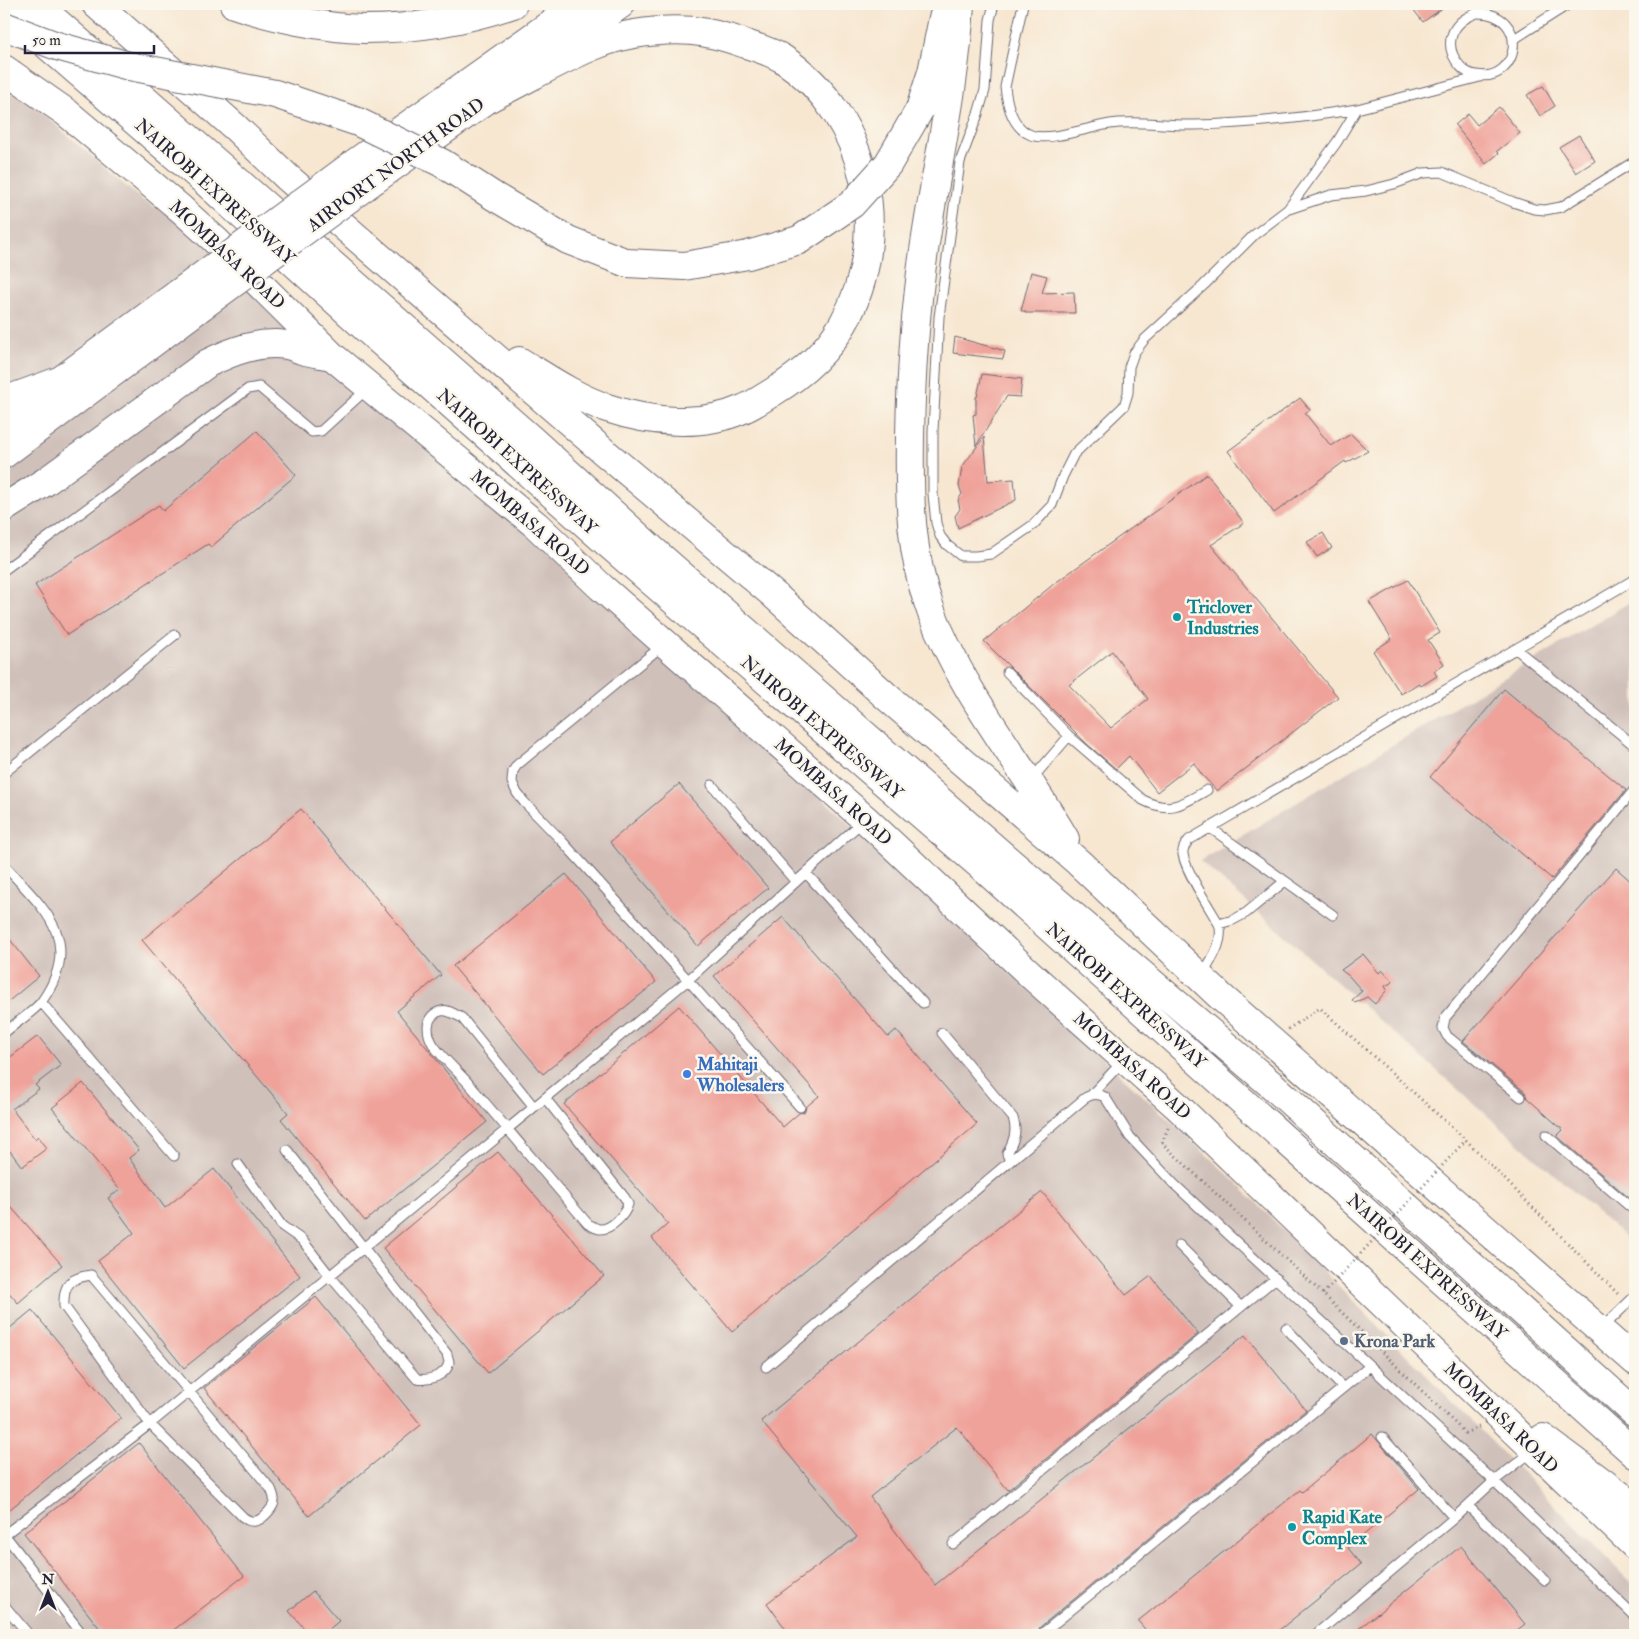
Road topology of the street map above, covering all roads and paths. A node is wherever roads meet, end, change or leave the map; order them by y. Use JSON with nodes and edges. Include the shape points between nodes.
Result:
{"nodes":[{"id":1,"x":36,"y":4,"type":"edge"},
{"id":2,"x":96,"y":4,"type":"edge"},
{"id":3,"x":234,"y":4,"type":"edge"},
{"id":4,"x":513,"y":4,"type":"edge"},
{"id":5,"x":579,"y":4,"type":"edge"},
{"id":6,"x":621,"y":4,"type":"edge"},
{"id":7,"x":946,"y":4,"type":"edge"},
{"id":8,"x":960,"y":4,"type":"edge"},
{"id":9,"x":994,"y":4,"type":"edge"},
{"id":10,"x":1023,"y":4,"type":"edge"},
{"id":11,"x":1483,"y":4,"type":"edge"},
{"id":12,"x":1570,"y":4,"type":"edge"},
{"id":13,"x":4,"y":8,"type":"edge"},
{"id":14,"x":1477,"y":13,"type":"junction"},
{"id":15,"x":4,"y":26,"type":"edge"},
{"id":16,"x":1514,"y":40,"type":"junction"},
{"id":17,"x":4,"y":69,"type":"edge"},
{"id":18,"x":1482,"y":76,"type":"junction"},
{"id":19,"x":4,"y":87,"type":"edge"},
{"id":20,"x":485,"y":100,"type":"junction"},
{"id":21,"x":1357,"y":109,"type":"junction"},
{"id":22,"x":1635,"y":161,"type":"edge"},
{"id":23,"x":365,"y":171,"type":"junction"},
{"id":24,"x":1288,"y":210,"type":"junction"},
{"id":25,"x":190,"y":217,"type":"junction"},
{"id":26,"x":188,"y":301,"type":"junction"},
{"id":27,"x":460,"y":326,"type":"junction"},
{"id":28,"x":332,"y":356,"type":"junction"},
{"id":29,"x":59,"y":381,"type":"junction"},
{"id":30,"x":370,"y":387,"type":"junction"},
{"id":31,"x":4,"y":401,"type":"edge"},
{"id":32,"x":4,"y":422,"type":"edge"},
{"id":33,"x":4,"y":454,"type":"edge"},
{"id":34,"x":4,"y":508,"type":"edge"},
{"id":35,"x":4,"y":570,"type":"edge"},
{"id":36,"x":1635,"y":579,"type":"edge"},
{"id":37,"x":175,"y":635,"type":"dead end"},
{"id":38,"x":665,"y":643,"type":"junction"},
{"id":39,"x":1516,"y":649,"type":"junction"},
{"id":40,"x":1007,"y":672,"type":"dead end"},
{"id":41,"x":1069,"y":736,"type":"junction"},
{"id":42,"x":1635,"y":746,"type":"edge"},
{"id":43,"x":4,"y":773,"type":"edge"},
{"id":44,"x":1029,"y":782,"type":"junction"},
{"id":45,"x":712,"y":785,"type":"dead end"},
{"id":46,"x":1635,"y":789,"type":"edge"},
{"id":47,"x":1207,"y":790,"type":"dead end"},
{"id":48,"x":865,"y":819,"type":"junction"},
{"id":49,"x":1209,"y":827,"type":"junction"},
{"id":50,"x":1078,"y":862,"type":"junction"},
{"id":51,"x":4,"y":866,"type":"edge"},
{"id":52,"x":806,"y":873,"type":"junction"},
{"id":53,"x":1285,"y":881,"type":"junction"},
{"id":54,"x":796,"y":882,"type":"junction"},
{"id":55,"x":1333,"y":915,"type":"dead end"},
{"id":56,"x":1219,"y":924,"type":"junction"},
{"id":57,"x":1201,"y":979,"type":"junction"},
{"id":58,"x":688,"y":980,"type":"junction"},
{"id":59,"x":41,"y":1002,"type":"junction"},
{"id":60,"x":923,"y":1003,"type":"dead end"},
{"id":61,"x":4,"y":1033,"type":"edge"},
{"id":62,"x":942,"y":1033,"type":"dead end"},
{"id":63,"x":1270,"y":1040,"type":"junction"},
{"id":64,"x":1125,"y":1059,"type":"junction"},
{"id":65,"x":1092,"y":1094,"type":"junction"},
{"id":66,"x":1521,"y":1097,"type":"dead end"},
{"id":67,"x":545,"y":1098,"type":"junction"},
{"id":68,"x":1176,"y":1105,"type":"junction"},
{"id":69,"x":534,"y":1107,"type":"junction"},
{"id":70,"x":800,"y":1107,"type":"dead end"},
{"id":71,"x":508,"y":1129,"type":"junction"},
{"id":72,"x":1546,"y":1135,"type":"dead end"},
{"id":73,"x":1466,"y":1140,"type":"junction"},
{"id":74,"x":287,"y":1150,"type":"dead end"},
{"id":75,"x":174,"y":1156,"type":"dead end"},
{"id":76,"x":1010,"y":1161,"type":"junction"},
{"id":77,"x":238,"y":1164,"type":"dead end"},
{"id":78,"x":1635,"y":1211,"type":"edge"},
{"id":79,"x":1178,"y":1245,"type":"dead end"},
{"id":80,"x":364,"y":1247,"type":"junction"},
{"id":81,"x":330,"y":1276,"type":"junction"},
{"id":82,"x":1276,"y":1278,"type":"junction"},
{"id":83,"x":1323,"y":1294,"type":"junction"},
{"id":84,"x":1635,"y":1296,"type":"edge"},
{"id":85,"x":1627,"y":1304,"type":"junction"},
{"id":86,"x":1241,"y":1307,"type":"junction"},
{"id":87,"x":1286,"y":1328,"type":"dead end"},
{"id":88,"x":1622,"y":1343,"type":"edge"},
{"id":89,"x":1370,"y":1366,"type":"junction"},
{"id":90,"x":766,"y":1367,"type":"dead end"},
{"id":91,"x":1452,"y":1370,"type":"junction"},
{"id":92,"x":1343,"y":1388,"type":"junction"},
{"id":93,"x":188,"y":1392,"type":"junction"},
{"id":94,"x":1635,"y":1414,"type":"edge"},
{"id":95,"x":1500,"y":1418,"type":"junction"},
{"id":96,"x":150,"y":1424,"type":"junction"},
{"id":97,"x":1382,"y":1437,"type":"dead end"},
{"id":98,"x":1534,"y":1450,"type":"junction"},
{"id":99,"x":1635,"y":1454,"type":"edge"},
{"id":100,"x":1494,"y":1481,"type":"junction"},
{"id":101,"x":1468,"y":1506,"type":"junction"},
{"id":102,"x":1635,"y":1509,"type":"edge"},
{"id":103,"x":1454,"y":1518,"type":"junction"},
{"id":104,"x":4,"y":1535,"type":"edge"},
{"id":105,"x":953,"y":1544,"type":"dead end"},
{"id":106,"x":1635,"y":1546,"type":"edge"},
{"id":107,"x":1545,"y":1580,"type":"dead end"},
{"id":108,"x":4,"y":1605,"type":"edge"},
{"id":109,"x":1635,"y":1616,"type":"edge"},
{"id":110,"x":1044,"y":1632,"type":"dead end"},
{"id":111,"x":29,"y":1635,"type":"edge"},
{"id":112,"x":83,"y":1635,"type":"edge"},
{"id":113,"x":1315,"y":1635,"type":"edge"}],
"edges":[{"from":1,"to":94,"type":"main road","name":"NAIROBI EXPRESSWAY","via":[[1009,861],[1273,1086]]},
{"from":2,"to":27,"type":"main road","via":[[287,177]]},
{"from":3,"to":4,"type":"main road","via":[[275,16],[363,29],[464,18]]},
{"from":5,"to":23,"type":"main road","name":"AIRPORT NORTH ROAD"},
{"from":6,"to":20,"type":"main road","name":"AIRPORT NORTH ROAD"},
{"from":7,"to":15,"type":"main road","bridge":true,"via":[[932,72],[920,109],[888,164],[852,204],[799,240],[748,256],[684,266],[627,263],[568,240],[442,164],[358,122],[275,94],[120,64],[57,46]]},
{"from":8,"to":44,"type":"main road","via":[[917,310],[910,393],[911,517],[917,566],[948,648],[982,712]]},
{"from":9,"to":24,"type":"lane","via":[[985,90],[960,162],[939,317],[933,494],[940,536],[962,556],[991,554],[1033,524],[1052,504],[1074,454],[1124,406],[1129,367],[1144,340],[1254,236]]},
{"from":10,"to":21,"type":"lane","via":[[1006,88],[1012,116],[1030,135],[1058,136],[1114,124],[1217,124],[1310,117]]},
{"from":11,"to":14,"type":"lane"},
{"from":12,"to":16,"type":"lane"},
{"from":13,"to":99,"type":"main road","name":"NAIROBI EXPRESSWAY","via":[[209,185],[371,334],[605,541],[989,874]]},
{"from":14,"to":16,"type":"lane","via":[[1497,16],[1511,30]]},
{"from":14,"to":18,"type":"lane","via":[[1467,16],[1453,31],[1451,55],[1462,69]]},
{"from":16,"to":18,"type":"lane","via":[[1510,61],[1499,72]]},
{"from":17,"to":25,"type":"main road","name":"MOMBASA ROAD","via":[[67,114]]},
{"from":18,"to":21,"type":"lane"},
{"from":19,"to":25,"type":"main road","via":[[150,195]]},
{"from":20,"to":23,"type":"main road","name":"AIRPORT NORTH ROAD"},
{"from":20,"to":27,"type":"main road","via":[[576,53],[632,34],[696,30],[765,50],[798,70],[819,90],[845,126],[858,155],[867,193],[868,245],[859,288],[849,312],[816,359],[785,385],[742,410],[701,421],[648,418],[606,408],[568,390]]},
{"from":21,"to":24,"type":"lane"},
{"from":22,"to":24,"type":"lane","via":[[1561,207],[1545,210],[1506,199],[1442,172],[1423,173],[1366,191],[1331,195]]},
{"from":23,"to":26,"type":"main road","name":"AIRPORT NORTH ROAD","bridge":true},
{"from":25,"to":28,"type":"main road","name":"MOMBASA ROAD"},
{"from":26,"to":29,"type":"main road","name":"AIRPORT NORTH ROAD"},
{"from":26,"to":33,"type":"main road","name":"AIRPORT NORTH ROAD"},
{"from":27,"to":50,"type":"main road","via":[[773,594]]},
{"from":28,"to":30,"type":"main road","name":"MOMBASA ROAD"},
{"from":28,"to":34,"type":"main road","via":[[273,344],[227,354],[208,364]]},
{"from":29,"to":31,"type":"main road"},
{"from":29,"to":32,"type":"main road","name":"AIRPORT NORTH ROAD"},
{"from":30,"to":35,"type":"lane","via":[[321,431],[312,432],[259,387],[248,389]]},
{"from":30,"to":38,"type":"main road","name":"MOMBASA ROAD","via":[[536,525]]},
{"from":36,"to":39,"type":"lane"},
{"from":37,"to":43,"type":"lane"},
{"from":38,"to":48,"type":"main road","name":"MOMBASA ROAD"},
{"from":38,"to":58,"type":"lane","via":[[517,765],[512,782],[524,802]]},
{"from":39,"to":42,"type":"lane"},
{"from":39,"to":49,"type":"lane"},
{"from":40,"to":41,"type":"lane"},
{"from":41,"to":44,"type":"lane"},
{"from":41,"to":47,"type":"lane","via":[[1153,805],[1181,805]]},
{"from":44,"to":50,"type":"main road"},
{"from":45,"to":54,"type":"lane"},
{"from":46,"to":66,"type":"lane","via":[[1445,1018],[1443,1028],[1447,1036]]},
{"from":48,"to":52,"type":"lane"},
{"from":48,"to":64,"type":"main road","name":"MOMBASA ROAD"},
{"from":49,"to":53,"type":"lane"},
{"from":49,"to":56,"type":"lane","via":[[1189,840],[1183,854]]},
{"from":50,"to":57,"type":"main road"},
{"from":51,"to":59,"type":"lane","via":[[47,912],[58,937],[60,956],[56,976]]},
{"from":52,"to":54,"type":"lane"},
{"from":52,"to":60,"type":"lane"},
{"from":53,"to":55,"type":"lane"},
{"from":53,"to":56,"type":"lane","via":[[1246,913]]},
{"from":54,"to":58,"type":"lane"},
{"from":56,"to":57,"type":"lane","via":[[1219,942]]},
{"from":57,"to":63,"type":"main road"},
{"from":58,"to":67,"type":"lane"},
{"from":58,"to":70,"type":"lane"},
{"from":59,"to":61,"type":"lane"},
{"from":59,"to":75,"type":"lane"},
{"from":62,"to":76,"type":"lane","via":[[1013,1118],[1016,1133],[1007,1154]]},
{"from":63,"to":73,"type":"path","via":[[1320,1008]]},
{"from":63,"to":88,"type":"main road"},
{"from":64,"to":65,"type":"lane"},
{"from":64,"to":68,"type":"main road","name":"MOMBASA ROAD"},
{"from":65,"to":76,"type":"lane"},
{"from":65,"to":82,"type":"lane","via":[[1105,1097],[1130,1137],[1174,1184]]},
{"from":67,"to":69,"type":"lane"},
{"from":67,"to":71,"type":"lane","via":[[625,1198],[628,1204],[624,1214],[607,1228],[588,1224]]},
{"from":68,"to":83,"type":"path","via":[[1162,1143]]},
{"from":68,"to":91,"type":"main road","name":"MOMBASA ROAD"},
{"from":69,"to":71,"type":"lane"},
{"from":69,"to":71,"type":"lane","via":[[462,1018],[441,1011],[433,1016],[427,1025],[435,1046]]},
{"from":71,"to":80,"type":"lane"},
{"from":72,"to":78,"type":"lane"},
{"from":73,"to":83,"type":"path","bridge":true},
{"from":73,"to":85,"type":"path"},
{"from":74,"to":80,"type":"lane"},
{"from":76,"to":90,"type":"lane"},
{"from":77,"to":81,"type":"lane","via":[[282,1226],[302,1240]]},
{"from":79,"to":86,"type":"lane"},
{"from":80,"to":81,"type":"lane"},
{"from":80,"to":81,"type":"lane","via":[[447,1354],[446,1370],[432,1379],[418,1379]]},
{"from":81,"to":93,"type":"lane"},
{"from":82,"to":86,"type":"lane"},
{"from":82,"to":89,"type":"lane"},
{"from":83,"to":95,"type":"path","via":[[1465,1433]]},
{"from":84,"to":85,"type":"lane"},
{"from":85,"to":88,"type":"lane"},
{"from":86,"to":105,"type":"lane"},
{"from":87,"to":92,"type":"lane"},
{"from":89,"to":92,"type":"lane"},
{"from":89,"to":100,"type":"lane"},
{"from":91,"to":95,"type":"main road","name":"MOMBASA ROAD"},
{"from":91,"to":102,"type":"main road"},
{"from":92,"to":110,"type":"lane"},
{"from":93,"to":96,"type":"lane"},
{"from":93,"to":96,"type":"lane","via":[[271,1489],[275,1501],[260,1520],[254,1522],[243,1517]]},
{"from":93,"to":96,"type":"lane","via":[[92,1275],[80,1276],[68,1283],[63,1294],[64,1306]]},
{"from":95,"to":98,"type":"main road","name":"MOMBASA ROAD"},
{"from":96,"to":104,"type":"lane"},
{"from":97,"to":103,"type":"lane"},
{"from":98,"to":100,"type":"lane"},
{"from":98,"to":106,"type":"main road","name":"MOMBASA ROAD"},
{"from":100,"to":101,"type":"lane"},
{"from":100,"to":109,"type":"lane"},
{"from":101,"to":103,"type":"lane"},
{"from":101,"to":107,"type":"lane"},
{"from":103,"to":113,"type":"lane"},
{"from":104,"to":112,"type":"lane"},
{"from":108,"to":111,"type":"lane"}]}
